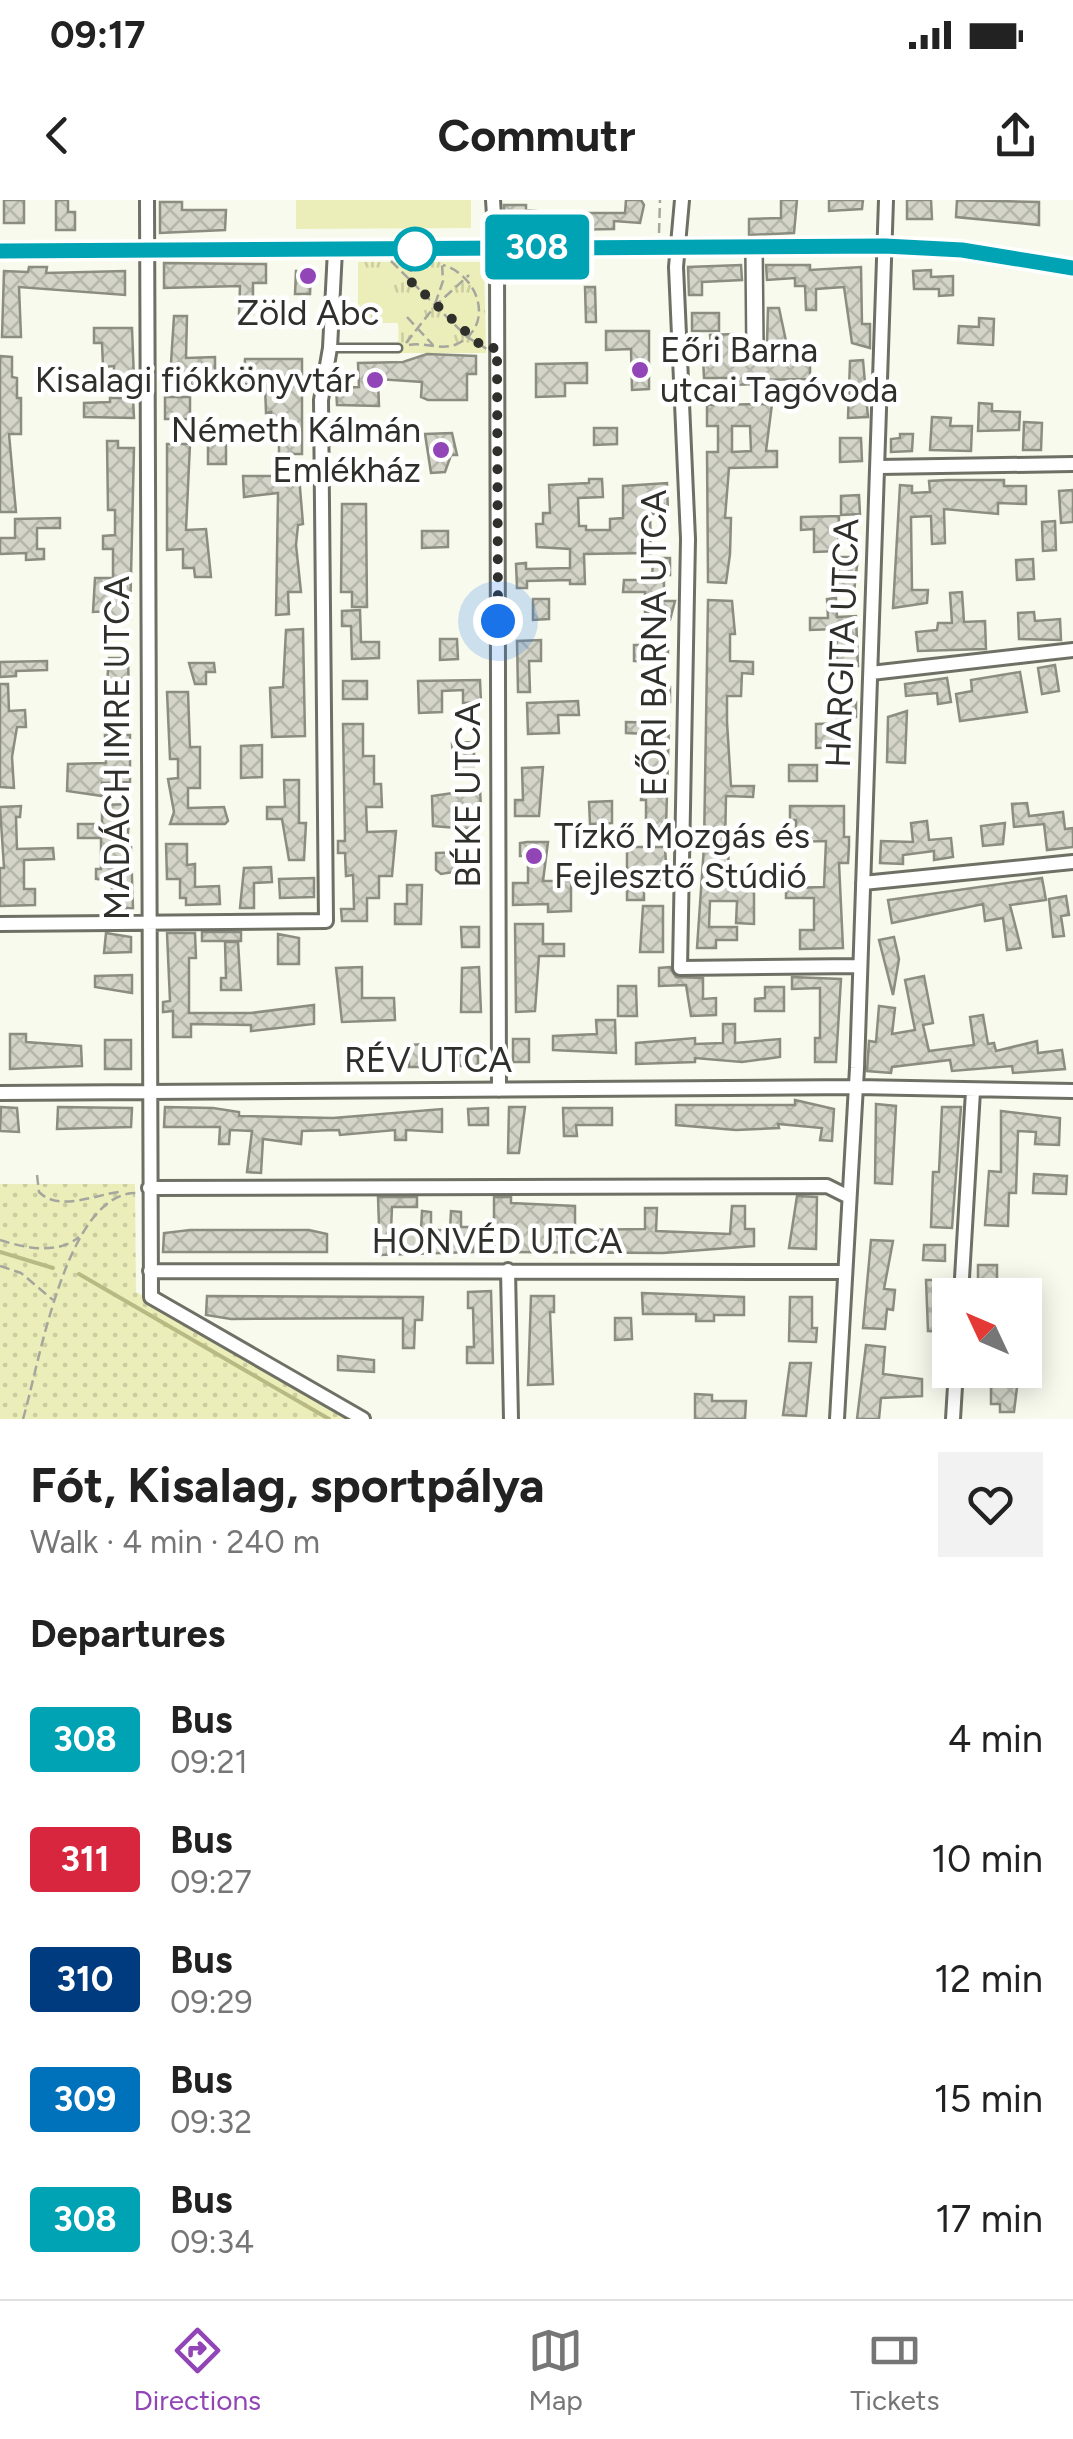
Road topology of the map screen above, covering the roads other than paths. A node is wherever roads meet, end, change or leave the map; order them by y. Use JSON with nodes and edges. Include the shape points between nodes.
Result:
{"nodes":[{"id":1,"x":147,"y":200,"type":"edge"},
{"id":2,"x":493,"y":200,"type":"edge"},
{"id":3,"x":682,"y":200,"type":"edge"},
{"id":4,"x":886,"y":200,"type":"edge"},
{"id":5,"x":754,"y":246,"type":"junction"},
{"id":6,"x":885,"y":246,"type":"junction"},
{"id":7,"x":496,"y":247,"type":"junction"},
{"id":8,"x":678,"y":247,"type":"junction"},
{"id":9,"x":335,"y":250,"type":"junction"},
{"id":10,"x":0,"y":251,"type":"edge"},
{"id":11,"x":147,"y":251,"type":"junction"},
{"id":12,"x":1073,"y":268,"type":"edge"},
{"id":13,"x":400,"y":347,"type":"road end"},
{"id":14,"x":330,"y":348,"type":"junction"},
{"id":15,"x":756,"y":350,"type":"dead end"},
{"id":16,"x":1073,"y":464,"type":"edge"},
{"id":17,"x":878,"y":467,"type":"junction"},
{"id":18,"x":1073,"y":650,"type":"edge"},
{"id":19,"x":872,"y":672,"type":"junction"},
{"id":20,"x":1073,"y":862,"type":"edge"},
{"id":21,"x":863,"y":883,"type":"junction"},
{"id":22,"x":147,"y":922,"type":"junction"},
{"id":23,"x":0,"y":924,"type":"edge"},
{"id":24,"x":859,"y":966,"type":"junction"},
{"id":25,"x":856,"y":1087,"type":"junction"},
{"id":26,"x":498,"y":1090,"type":"junction"},
{"id":27,"x":1073,"y":1091,"type":"edge"},
{"id":28,"x":148,"y":1092,"type":"junction"},
{"id":29,"x":973,"y":1092,"type":"junction"},
{"id":30,"x":0,"y":1093,"type":"edge"},
{"id":31,"x":149,"y":1190,"type":"junction"},
{"id":32,"x":848,"y":1196,"type":"junction"},
{"id":33,"x":508,"y":1270,"type":"junction"},
{"id":34,"x":150,"y":1271,"type":"junction"},
{"id":35,"x":845,"y":1272,"type":"junction"},
{"id":36,"x":962,"y":1278,"type":"edge"},
{"id":37,"x":955,"y":1388,"type":"edge"},
{"id":38,"x":363,"y":1419,"type":"edge"},
{"id":39,"x":511,"y":1419,"type":"edge"},
{"id":40,"x":838,"y":1419,"type":"edge"},
{"id":41,"x":953,"y":1419,"type":"edge"}],
"edges":[{"from":1,"to":11,"type":"street","name":"MADÁCH IMRE UTCA"},
{"from":2,"to":7,"type":"street","name":"BÉKE UTCA"},
{"from":3,"to":8,"type":"street","name":"EŐRI BARNA UTCA"},
{"from":4,"to":6,"type":"street","name":"HARGITA UTCA"},
{"from":5,"to":6,"type":"street"},
{"from":5,"to":8,"type":"street"},
{"from":5,"to":15,"type":"street"},
{"from":6,"to":12,"type":"street"},
{"from":6,"to":17,"type":"street","name":"HARGITA UTCA"},
{"from":7,"to":8,"type":"street"},
{"from":7,"to":9,"type":"street","via":[[441,256]]},
{"from":7,"to":26,"type":"street","name":"BÉKE UTCA"},
{"from":8,"to":24,"type":"street","name":"EŐRI BARNA UTCA","via":[[688,540],[680,968]]},
{"from":9,"to":11,"type":"street"},
{"from":9,"to":14,"type":"street"},
{"from":10,"to":11,"type":"street"},
{"from":11,"to":22,"type":"street","name":"MADÁCH IMRE UTCA"},
{"from":13,"to":14,"type":"lane"},
{"from":14,"to":22,"type":"street","via":[[321,400],[326,921]]},
{"from":16,"to":17,"type":"street"},
{"from":17,"to":19,"type":"street","name":"HARGITA UTCA"},
{"from":18,"to":19,"type":"street"},
{"from":19,"to":21,"type":"street","name":"HARGITA UTCA"},
{"from":20,"to":21,"type":"street"},
{"from":21,"to":24,"type":"street","name":"HARGITA UTCA"},
{"from":22,"to":23,"type":"street"},
{"from":22,"to":28,"type":"street","name":"MADÁCH IMRE UTCA"},
{"from":24,"to":25,"type":"street","name":"HARGITA UTCA"},
{"from":25,"to":26,"type":"street","name":"RÉV UTCA"},
{"from":25,"to":29,"type":"street","name":"RÉV UTCA"},
{"from":25,"to":32,"type":"street","name":"HARGITA UTCA"},
{"from":26,"to":28,"type":"street","name":"RÉV UTCA"},
{"from":27,"to":29,"type":"street","name":"RÉV UTCA"},
{"from":28,"to":30,"type":"street","name":"RÉV UTCA"},
{"from":28,"to":31,"type":"street","name":"MADÁCH IMRE UTCA"},
{"from":29,"to":36,"type":"street"},
{"from":31,"to":32,"type":"street","via":[[828,1186]]},
{"from":31,"to":34,"type":"street","name":"MADÁCH IMRE UTCA"},
{"from":32,"to":35,"type":"street","name":"HARGITA UTCA"},
{"from":33,"to":34,"type":"street","name":"HONVÉD UTCA"},
{"from":33,"to":35,"type":"street","name":"HONVÉD UTCA"},
{"from":33,"to":39,"type":"street"},
{"from":34,"to":38,"type":"street","name":"MADÁCH IMRE UTCA","via":[[151,1297]]},
{"from":35,"to":40,"type":"street","name":"HARGITA UTCA"},
{"from":37,"to":41,"type":"street"}]}
